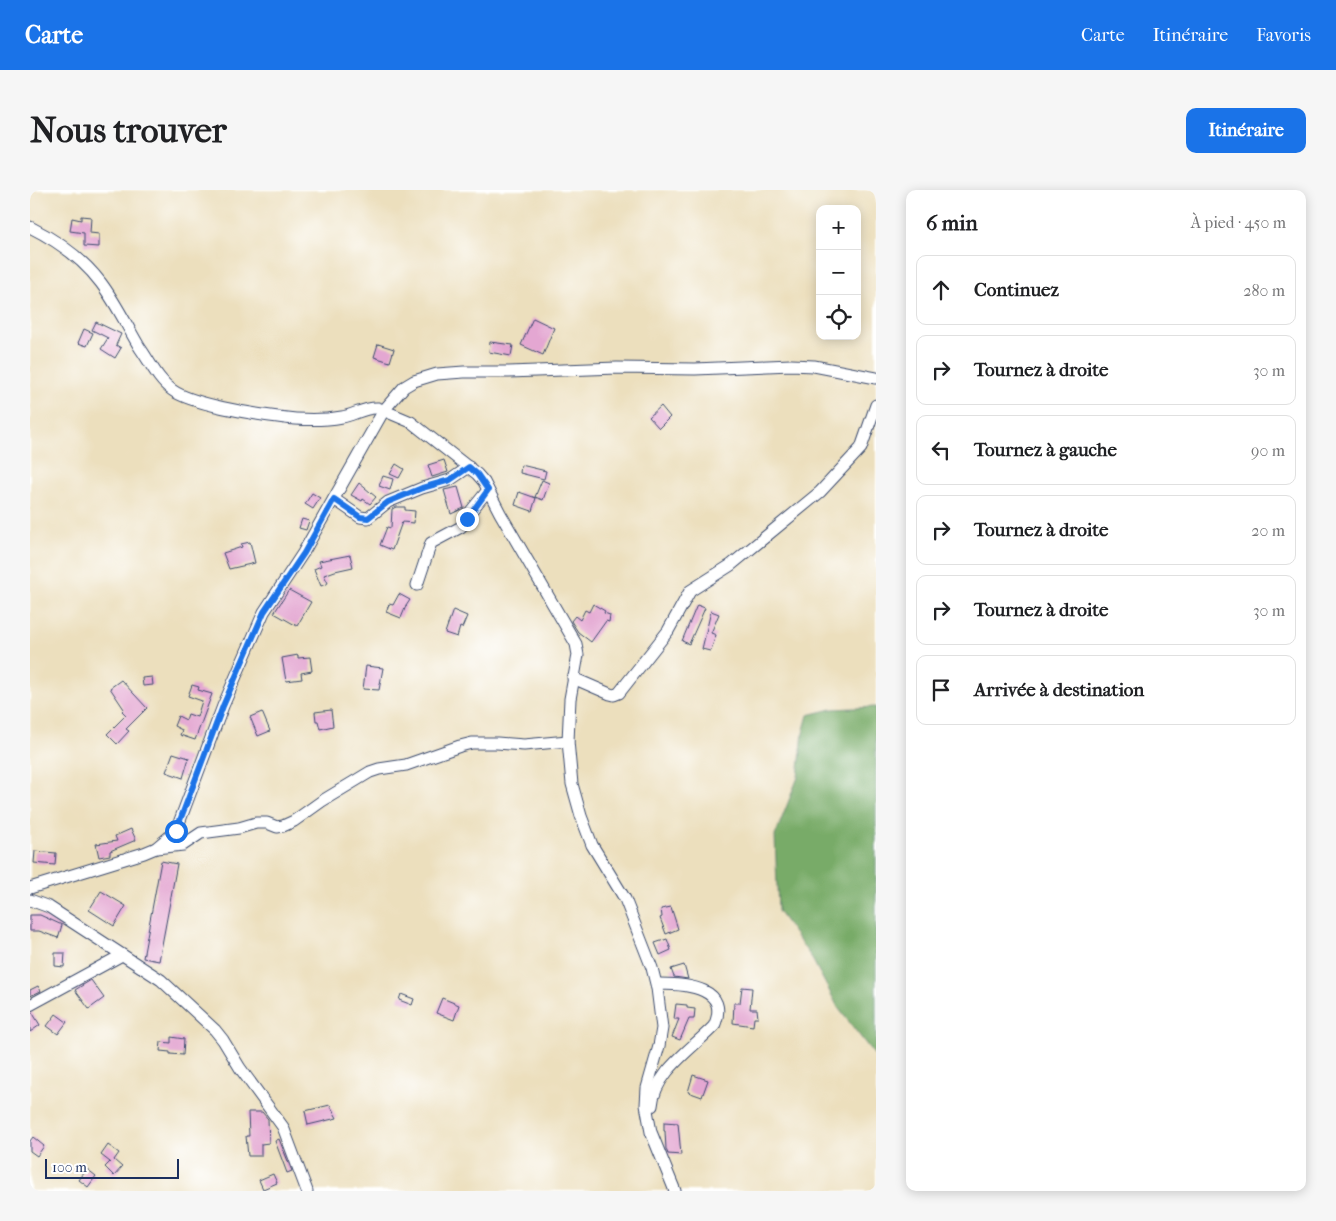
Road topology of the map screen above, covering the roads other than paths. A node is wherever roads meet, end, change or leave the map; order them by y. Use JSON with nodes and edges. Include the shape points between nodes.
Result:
{"nodes":[{"id":1,"x":30,"y":227,"type":"edge"},
{"id":2,"x":876,"y":378,"type":"edge"},
{"id":3,"x":876,"y":405,"type":"edge"},
{"id":4,"x":384,"y":410,"type":"junction"},
{"id":5,"x":469,"y":467,"type":"junction"},
{"id":6,"x":488,"y":490,"type":"junction"},
{"id":7,"x":334,"y":499,"type":"junction"},
{"id":8,"x":416,"y":585,"type":"dead end"},
{"id":9,"x":573,"y":678,"type":"junction"},
{"id":10,"x":568,"y":740,"type":"junction"},
{"id":11,"x":176,"y":831,"type":"junction"},
{"id":12,"x":173,"y":847,"type":"junction"},
{"id":13,"x":156,"y":848,"type":"junction"},
{"id":14,"x":30,"y":888,"type":"edge"},
{"id":15,"x":30,"y":900,"type":"edge"},
{"id":16,"x":122,"y":954,"type":"junction"},
{"id":17,"x":657,"y":988,"type":"junction"},
{"id":18,"x":30,"y":1005,"type":"edge"},
{"id":19,"x":651,"y":1132,"type":"junction"},
{"id":20,"x":307,"y":1191,"type":"edge"},
{"id":21,"x":675,"y":1191,"type":"edge"}],
"edges":[{"from":1,"to":4,"type":"street","via":[[62,246],[92,272],[162,380],[172,390],[231,409],[277,417],[317,420],[343,417],[372,408]]},
{"from":2,"to":4,"type":"street","via":[[791,364],[437,374],[425,376],[404,388]]},
{"from":3,"to":9,"type":"street","via":[[861,448],[820,492],[731,565],[690,591],[668,631],[619,693],[610,694]]},
{"from":4,"to":5,"type":"street","via":[[411,422]]},
{"from":4,"to":7,"type":"street"},
{"from":5,"to":6,"type":"street"},
{"from":5,"to":7,"type":"street","via":[[450,480],[388,502],[368,518],[360,517]]},
{"from":6,"to":8,"type":"street","via":[[461,527],[431,543]]},
{"from":6,"to":9,"type":"street","via":[[576,644],[578,655]]},
{"from":7,"to":11,"type":"street","via":[[304,553],[264,612],[223,706]]},
{"from":9,"to":10,"type":"street"},
{"from":10,"to":12,"type":"street","via":[[524,745],[472,743],[460,746],[406,765],[370,772],[283,826],[267,823],[201,833],[183,845]]},
{"from":10,"to":17,"type":"street","via":[[572,784],[581,816],[592,845],[633,916]]},
{"from":11,"to":12,"type":"street"},
{"from":11,"to":13,"type":"street"},
{"from":12,"to":13,"type":"street"},
{"from":13,"to":14,"type":"street"},
{"from":15,"to":16,"type":"street","via":[[49,907]]},
{"from":16,"to":18,"type":"street"},
{"from":16,"to":20,"type":"street","via":[[161,980],[223,1040],[283,1127]]},
{"from":17,"to":19,"type":"street","via":[[662,1028],[647,1088],[646,1105]]},
{"from":17,"to":19,"type":"street","via":[[660,984],[702,988],[715,1000],[718,1017],[714,1026],[661,1079],[653,1096]]},
{"from":19,"to":21,"type":"street"}]}
